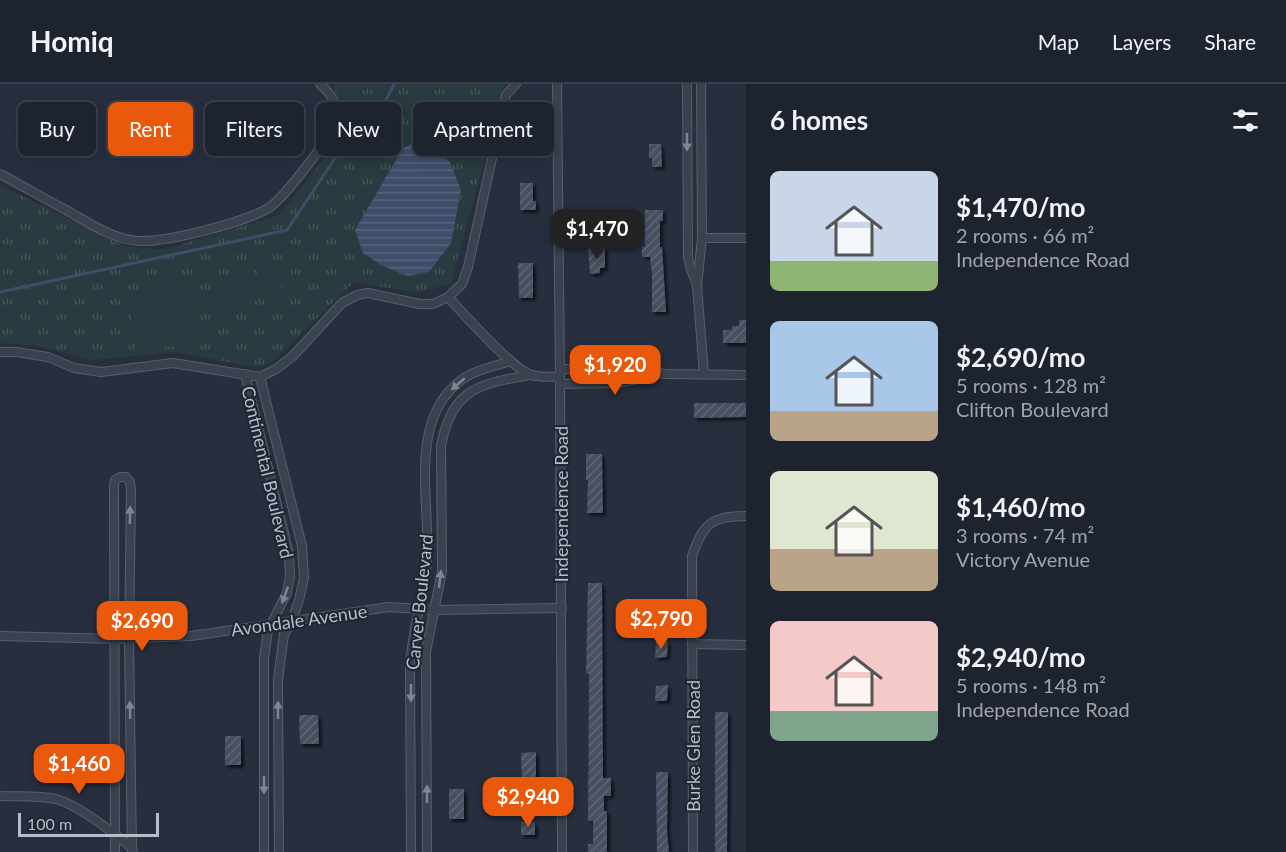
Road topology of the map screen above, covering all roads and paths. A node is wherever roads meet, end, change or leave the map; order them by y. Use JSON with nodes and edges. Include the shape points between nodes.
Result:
{"nodes":[{"id":1,"x":320,"y":84,"type":"edge"},
{"id":2,"x":516,"y":84,"type":"edge"},
{"id":3,"x":556,"y":84,"type":"edge"},
{"id":4,"x":687,"y":84,"type":"edge"},
{"id":5,"x":701,"y":84,"type":"edge"},
{"id":6,"x":0,"y":174,"type":"edge"},
{"id":7,"x":688,"y":229,"type":"junction"},
{"id":8,"x":702,"y":229,"type":"junction"},
{"id":9,"x":702,"y":238,"type":"junction"},
{"id":10,"x":746,"y":238,"type":"edge"},
{"id":11,"x":688,"y":250,"type":"junction"},
{"id":12,"x":701,"y":250,"type":"junction"},
{"id":13,"x":697,"y":286,"type":"junction"},
{"id":14,"x":448,"y":297,"type":"junction"},
{"id":15,"x":0,"y":352,"type":"edge"},
{"id":16,"x":511,"y":361,"type":"junction"},
{"id":17,"x":245,"y":374,"type":"junction"},
{"id":18,"x":666,"y":374,"type":"junction"},
{"id":19,"x":704,"y":374,"type":"junction"},
{"id":20,"x":530,"y":375,"type":"junction"},
{"id":21,"x":746,"y":375,"type":"edge"},
{"id":22,"x":560,"y":376,"type":"junction"},
{"id":23,"x":260,"y":377,"type":"junction"},
{"id":24,"x":746,"y":516,"type":"edge"},
{"id":25,"x":562,"y":608,"type":"junction"},
{"id":26,"x":419,"y":609,"type":"junction"},
{"id":27,"x":436,"y":610,"type":"junction"},
{"id":28,"x":292,"y":621,"type":"junction"},
{"id":29,"x":271,"y":624,"type":"junction"},
{"id":30,"x":0,"y":636,"type":"edge"},
{"id":31,"x":115,"y":639,"type":"junction"},
{"id":32,"x":129,"y":639,"type":"junction"},
{"id":33,"x":692,"y":644,"type":"junction"},
{"id":34,"x":746,"y":645,"type":"edge"},
{"id":35,"x":0,"y":796,"type":"edge"},
{"id":36,"x":115,"y":836,"type":"junction"},
{"id":37,"x":133,"y":850,"type":"edge"},
{"id":38,"x":115,"y":852,"type":"edge"},
{"id":39,"x":264,"y":852,"type":"edge"},
{"id":40,"x":279,"y":852,"type":"edge"},
{"id":41,"x":411,"y":852,"type":"edge"},
{"id":42,"x":427,"y":852,"type":"edge"},
{"id":43,"x":562,"y":852,"type":"edge"},
{"id":44,"x":693,"y":852,"type":"edge"}],
"edges":[{"from":1,"to":6,"type":"street","via":[[335,104],[337,117],[332,130],[270,207],[247,219],[164,239],[137,241],[106,232]]},
{"from":2,"to":14,"type":"street","via":[[506,95],[468,267],[462,284]]},
{"from":3,"to":22,"type":"street","name":"Independence Road"},
{"from":4,"to":7,"type":"street","one_way":true},
{"from":5,"to":8,"type":"street"},
{"from":7,"to":8,"type":"street"},
{"from":7,"to":11,"type":"street"},
{"from":8,"to":9,"type":"street"},
{"from":9,"to":10,"type":"street"},
{"from":9,"to":12,"type":"street"},
{"from":11,"to":12,"type":"street"},
{"from":11,"to":13,"type":"street"},
{"from":12,"to":13,"type":"street"},
{"from":13,"to":19,"type":"street"},
{"from":14,"to":16,"type":"street"},
{"from":14,"to":23,"type":"street","via":[[434,304],[420,304],[368,293],[357,295],[342,303],[293,356]]},
{"from":15,"to":17,"type":"street","via":[[48,357],[74,368],[101,372],[172,363]]},
{"from":16,"to":20,"type":"street"},
{"from":16,"to":26,"type":"street","name":"Carver Boulevard","one_way":true,"via":[[464,378],[441,401],[433,416],[426,442],[427,560]]},
{"from":17,"to":23,"type":"street"},
{"from":17,"to":29,"type":"street","name":"Continental Boulevard","one_way":true,"via":[[289,554],[287,592]]},
{"from":18,"to":19,"type":"street"},
{"from":18,"to":22,"type":"street","via":[[618,369]]},
{"from":18,"to":22,"type":"street","via":[[616,383]]},
{"from":19,"to":21,"type":"street"},
{"from":20,"to":22,"type":"street","name":"Carver Boulevard"},
{"from":27,"to":20,"type":"street","name":"Carver Boulevard","one_way":true,"via":[[442,571],[441,445],[445,425],[455,406],[471,390]]},
{"from":22,"to":25,"type":"street","name":"Independence Road"},
{"from":23,"to":28,"type":"street","name":"Continental Boulevard","via":[[302,546],[303,578]]},
{"from":24,"to":33,"type":"street","name":"Burke Glen Road","via":[[718,520],[700,533],[692,556]]},
{"from":25,"to":27,"type":"street","name":"Avondale Avenue"},
{"from":25,"to":43,"type":"street","name":"Independence Road"},
{"from":26,"to":27,"type":"street","name":"Avondale Avenue"},
{"from":26,"to":28,"type":"street","name":"Avondale Avenue","via":[[389,607]]},
{"from":26,"to":41,"type":"street","name":"Carver Boulevard","one_way":true,"via":[[410,666]]},
{"from":42,"to":27,"type":"street","name":"Carver Boulevard","one_way":true,"via":[[426,652]]},
{"from":28,"to":29,"type":"street","name":"Avondale Avenue"},
{"from":40,"to":28,"type":"street","name":"Continental Boulevard","one_way":true,"via":[[278,680],[284,634]]},
{"from":29,"to":32,"type":"street","name":"Avondale Avenue","via":[[191,636]]},
{"from":29,"to":39,"type":"street","name":"Continental Boulevard","one_way":true,"via":[[263,681]]},
{"from":30,"to":31,"type":"street","name":"Avondale Avenue"},
{"from":31,"to":32,"type":"street","name":"Avondale Avenue"},
{"from":32,"to":31,"type":"street","one_way":true,"via":[[131,490],[126,477],[120,477],[114,486]]},
{"from":31,"to":36,"type":"street"},
{"from":37,"to":32,"type":"street","one_way":true},
{"from":33,"to":34,"type":"street"},
{"from":33,"to":44,"type":"street","name":"Burke Glen Road"},
{"from":35,"to":36,"type":"street","via":[[57,800]]},
{"from":36,"to":37,"type":"street"},
{"from":36,"to":38,"type":"street"}]}
